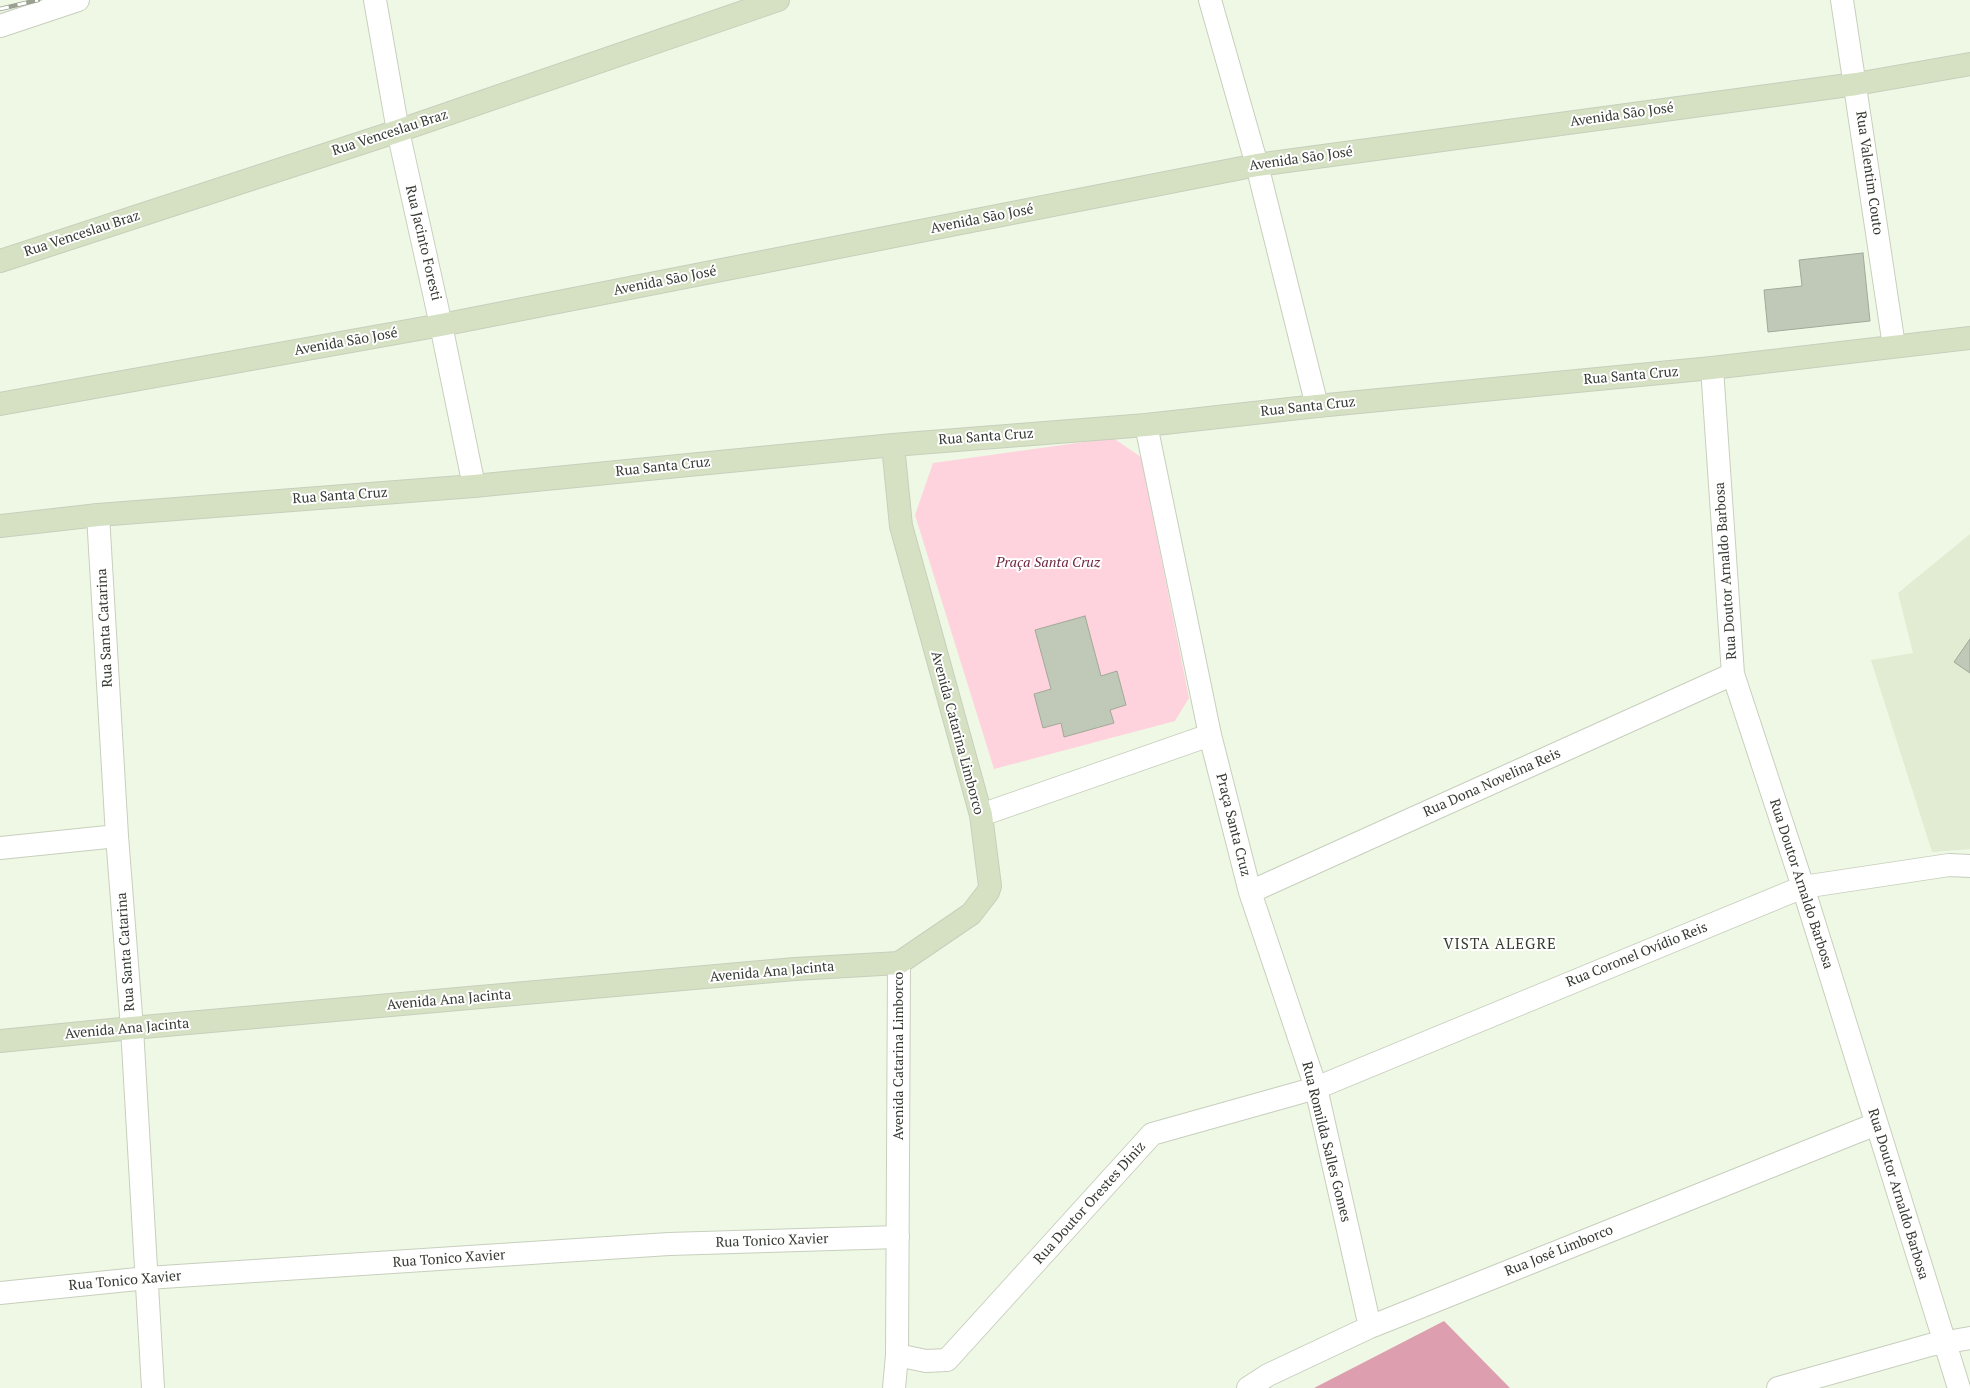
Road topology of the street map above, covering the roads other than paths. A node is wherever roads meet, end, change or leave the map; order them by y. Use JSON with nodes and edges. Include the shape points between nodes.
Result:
{"nodes":[{"id":1,"x":78,"y":0,"type":"edge"},
{"id":2,"x":374,"y":0,"type":"edge"},
{"id":3,"x":778,"y":0,"type":"edge"},
{"id":4,"x":1210,"y":0,"type":"edge"},
{"id":5,"x":1842,"y":0,"type":"edge"},
{"id":6,"x":0,"y":26,"type":"edge"},
{"id":7,"x":1970,"y":64,"type":"edge"},
{"id":8,"x":1856,"y":84,"type":"junction"},
{"id":9,"x":398,"y":131,"type":"junction"},
{"id":10,"x":1257,"y":165,"type":"junction"},
{"id":11,"x":0,"y":261,"type":"edge"},
{"id":12,"x":441,"y":325,"type":"junction"},
{"id":13,"x":1970,"y":338,"type":"edge"},
{"id":14,"x":1894,"y":346,"type":"junction"},
{"id":15,"x":1712,"y":368,"type":"junction"},
{"id":16,"x":0,"y":404,"type":"edge"},
{"id":17,"x":1317,"y":406,"type":"junction"},
{"id":18,"x":1146,"y":425,"type":"junction"},
{"id":19,"x":893,"y":445,"type":"junction"},
{"id":20,"x":474,"y":486,"type":"junction"},
{"id":21,"x":98,"y":515,"type":"junction"},
{"id":22,"x":0,"y":526,"type":"edge"},
{"id":23,"x":1734,"y":674,"type":"junction"},
{"id":24,"x":1210,"y":735,"type":"junction"},
{"id":25,"x":980,"y":816,"type":"junction"},
{"id":26,"x":117,"y":836,"type":"junction"},
{"id":27,"x":0,"y":848,"type":"edge"},
{"id":28,"x":1970,"y":866,"type":"edge"},
{"id":29,"x":1803,"y":887,"type":"junction"},
{"id":30,"x":1250,"y":892,"type":"junction"},
{"id":31,"x":899,"y":962,"type":"junction"},
{"id":32,"x":132,"y":1028,"type":"junction"},
{"id":33,"x":0,"y":1041,"type":"edge"},
{"id":34,"x":1316,"y":1088,"type":"junction"},
{"id":35,"x":1876,"y":1124,"type":"junction"},
{"id":36,"x":898,"y":1237,"type":"junction"},
{"id":37,"x":147,"y":1278,"type":"junction"},
{"id":38,"x":0,"y":1293,"type":"edge"},
{"id":39,"x":1370,"y":1327,"type":"junction"},
{"id":40,"x":1970,"y":1338,"type":"edge"},
{"id":41,"x":1944,"y":1342,"type":"junction"},
{"id":42,"x":897,"y":1355,"type":"junction"},
{"id":43,"x":153,"y":1388,"type":"edge"},
{"id":44,"x":894,"y":1388,"type":"edge"},
{"id":45,"x":1248,"y":1388,"type":"edge"},
{"id":46,"x":1778,"y":1388,"type":"edge"},
{"id":47,"x":1958,"y":1388,"type":"edge"}],
"edges":[{"from":1,"to":6,"type":"street"},
{"from":2,"to":9,"type":"street","name":"Rua Jacinto Foresti"},
{"from":3,"to":9,"type":"main road","name":"Rua Venceslau Braz"},
{"from":4,"to":10,"type":"street"},
{"from":5,"to":8,"type":"street","name":"Rua Valentim Couto"},
{"from":7,"to":8,"type":"main road","name":"Avenida São José"},
{"from":8,"to":10,"type":"main road","name":"Avenida São José"},
{"from":8,"to":14,"type":"street","name":"Rua Valentim Couto"},
{"from":9,"to":11,"type":"main road","name":"Rua Venceslau Braz"},
{"from":9,"to":12,"type":"street","name":"Rua Jacinto Foresti"},
{"from":10,"to":12,"type":"main road","name":"Avenida São José"},
{"from":10,"to":17,"type":"street"},
{"from":12,"to":16,"type":"main road","name":"Avenida São José"},
{"from":12,"to":20,"type":"street","name":"Rua Jacinto Foresti"},
{"from":13,"to":14,"type":"main road","name":"Rua Santa Cruz"},
{"from":14,"to":15,"type":"main road","name":"Rua Santa Cruz"},
{"from":15,"to":17,"type":"main road","name":"Rua Santa Cruz"},
{"from":15,"to":23,"type":"street","name":"Rua Doutor Arnaldo Barbosa"},
{"from":17,"to":18,"type":"main road","name":"Rua Santa Cruz"},
{"from":18,"to":19,"type":"main road","name":"Rua Santa Cruz"},
{"from":18,"to":24,"type":"street","name":"Praça Santa Cruz"},
{"from":19,"to":20,"type":"main road","name":"Rua Santa Cruz"},
{"from":19,"to":25,"type":"main road","name":"Avenida Catarina Limborco","via":[[901,526]]},
{"from":20,"to":21,"type":"main road","name":"Rua Santa Cruz"},
{"from":21,"to":22,"type":"main road","name":"Rua Santa Cruz"},
{"from":21,"to":26,"type":"street","name":"Rua Santa Catarina"},
{"from":23,"to":29,"type":"street","name":"Rua Doutor Arnaldo Barbosa"},
{"from":23,"to":30,"type":"street","name":"Rua Dona Novelina Reis"},
{"from":24,"to":25,"type":"street"},
{"from":24,"to":30,"type":"street","name":"Praça Santa Cruz"},
{"from":25,"to":31,"type":"main road","name":"Avenida Catarina Limborco","via":[[990,879],[988,892],[971,914]]},
{"from":26,"to":27,"type":"street"},
{"from":26,"to":32,"type":"street","name":"Rua Santa Catarina"},
{"from":28,"to":29,"type":"street","name":"Rua Coronel Ovídio Reis","via":[[1949,865]]},
{"from":29,"to":34,"type":"street","name":"Rua Coronel Ovídio Reis"},
{"from":29,"to":35,"type":"street","name":"Rua Doutor Arnaldo Barbosa"},
{"from":30,"to":34,"type":"street","name":"Rua Romilda Salles Gomes"},
{"from":31,"to":32,"type":"main road","name":"Avenida Ana Jacinta"},
{"from":31,"to":36,"type":"street","name":"Avenida Catarina Limborco"},
{"from":32,"to":33,"type":"main road","name":"Avenida Ana Jacinta"},
{"from":32,"to":37,"type":"street","name":"Rua Santa Catarina"},
{"from":34,"to":39,"type":"street","name":"Rua Romilda Salles Gomes"},
{"from":34,"to":42,"type":"street","name":"Rua Doutor Orestes Diniz","via":[[1152,1134],[947,1360],[926,1361]]},
{"from":35,"to":39,"type":"street","name":"Rua José Limborco"},
{"from":35,"to":41,"type":"street","name":"Rua Doutor Arnaldo Barbosa"},
{"from":36,"to":37,"type":"street","name":"Rua Tonico Xavier","via":[[669,1244]]},
{"from":36,"to":42,"type":"street","name":"Avenida Catarina Limborco"},
{"from":37,"to":38,"type":"street","name":"Rua Tonico Xavier"},
{"from":37,"to":43,"type":"street","name":"Rua Santa Catarina"},
{"from":39,"to":45,"type":"street","name":"Rua José Limborco","via":[[1268,1375]]},
{"from":40,"to":41,"type":"street"},
{"from":41,"to":46,"type":"street"},
{"from":41,"to":47,"type":"street","name":"Rua Doutor Arnaldo Barbosa"},
{"from":42,"to":44,"type":"street","name":"Avenida Catarina Limborco"}]}
